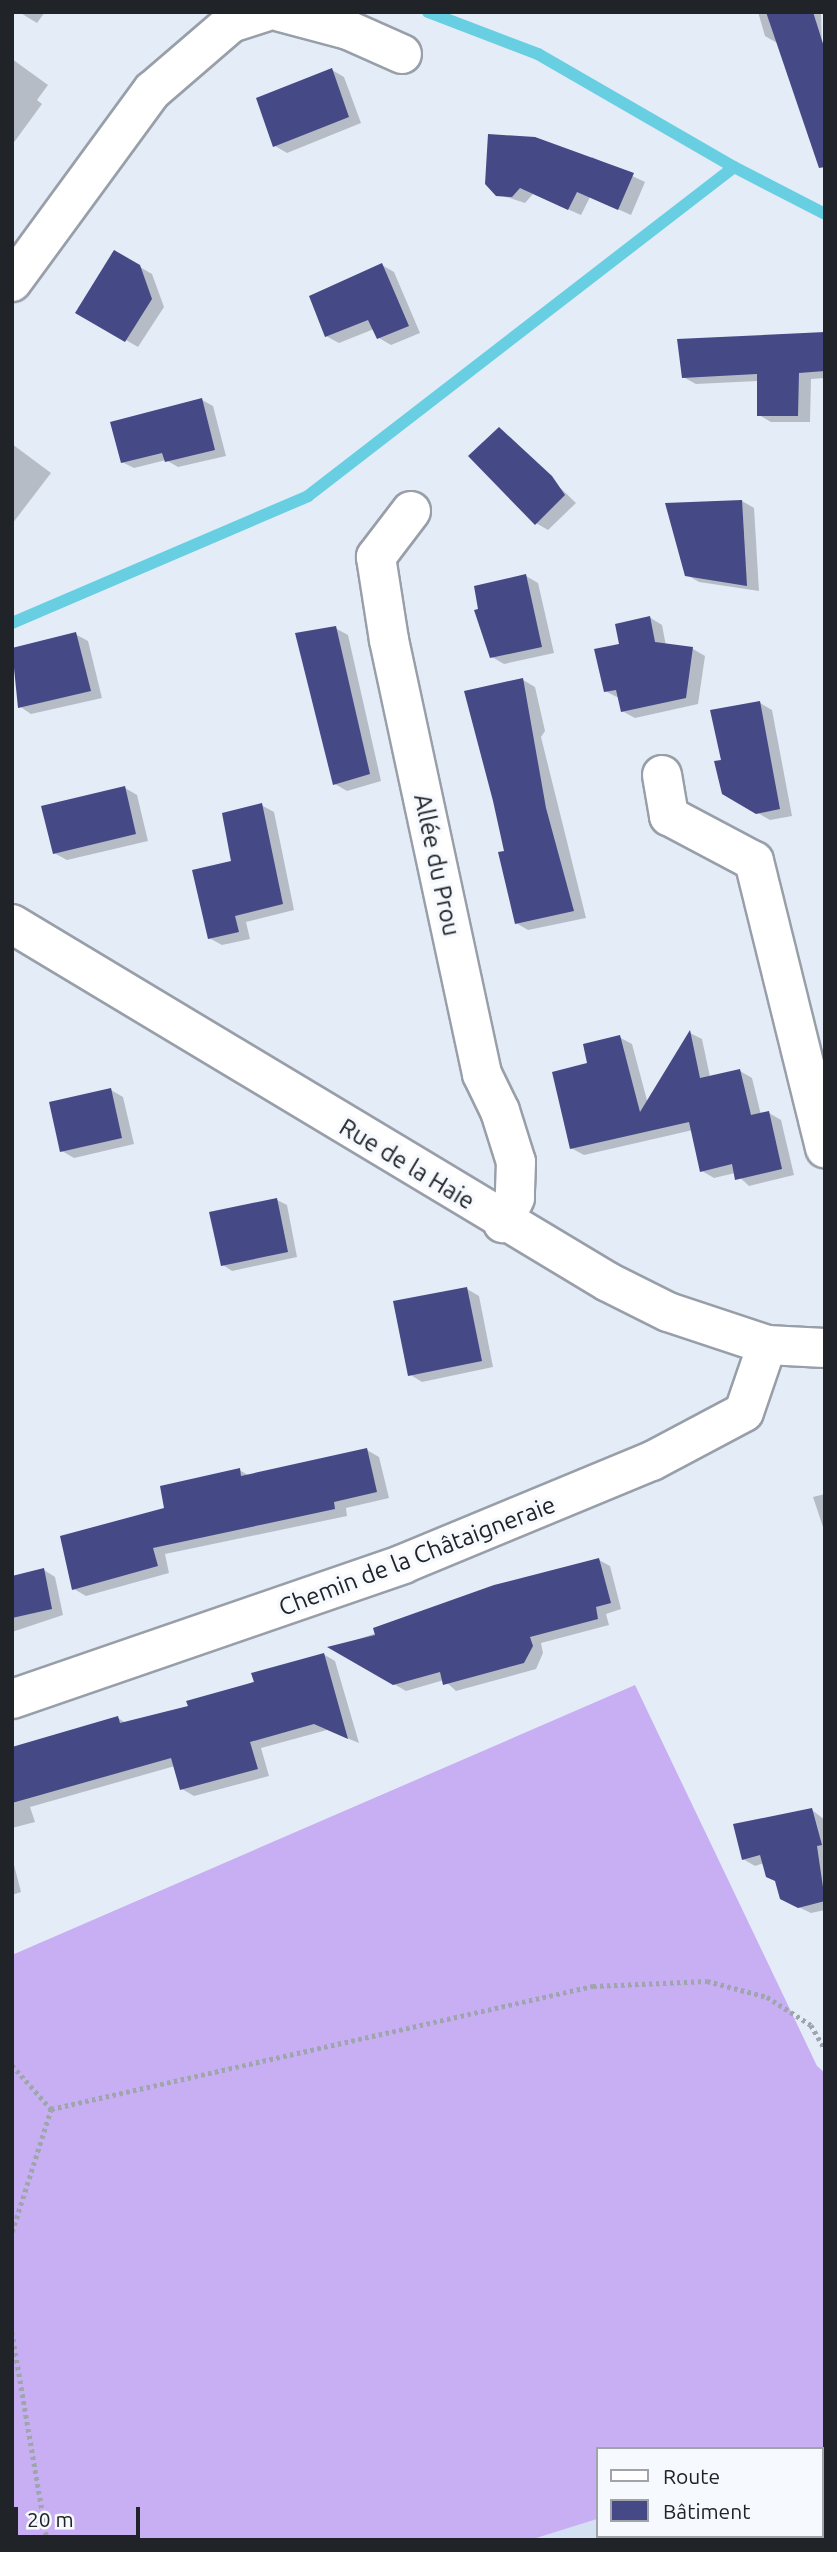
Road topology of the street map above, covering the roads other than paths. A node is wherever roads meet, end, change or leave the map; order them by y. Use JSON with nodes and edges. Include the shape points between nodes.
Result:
{"nodes":[{"id":1,"x":265,"y":12,"type":"edge"},
{"id":2,"x":280,"y":12,"type":"edge"},
{"id":3,"x":402,"y":54,"type":"dead end"},
{"id":4,"x":12,"y":282,"type":"edge"},
{"id":5,"x":411,"y":512,"type":"dead end"},
{"id":6,"x":662,"y":775,"type":"dead end"},
{"id":7,"x":12,"y":924,"type":"edge"},
{"id":8,"x":825,"y":1148,"type":"edge"},
{"id":9,"x":503,"y":1223,"type":"junction"},
{"id":10,"x":767,"y":1345,"type":"junction"},
{"id":11,"x":825,"y":1348,"type":"edge"},
{"id":12,"x":12,"y":1699,"type":"edge"}],
"edges":[{"from":1,"to":4,"type":"street","via":[[230,23],[152,91]]},
{"from":2,"to":3,"type":"street","via":[[348,30]]},
{"from":5,"to":9,"type":"street","name":"Allée du Prou","via":[[376,557],[389,640],[482,1074],[516,1162],[515,1198]]},
{"from":6,"to":8,"type":"street","via":[[669,816],[754,861]]},
{"from":7,"to":9,"type":"street","name":"Rue de la Haie"},
{"from":9,"to":10,"type":"street","name":"Rue de la Haie","via":[[668,1312]]},
{"from":10,"to":11,"type":"street","name":"Rue de la Haie"},
{"from":10,"to":12,"type":"street","name":"Chemin de la Châtaigneraie","via":[[744,1412],[652,1461],[402,1564]]}]}
